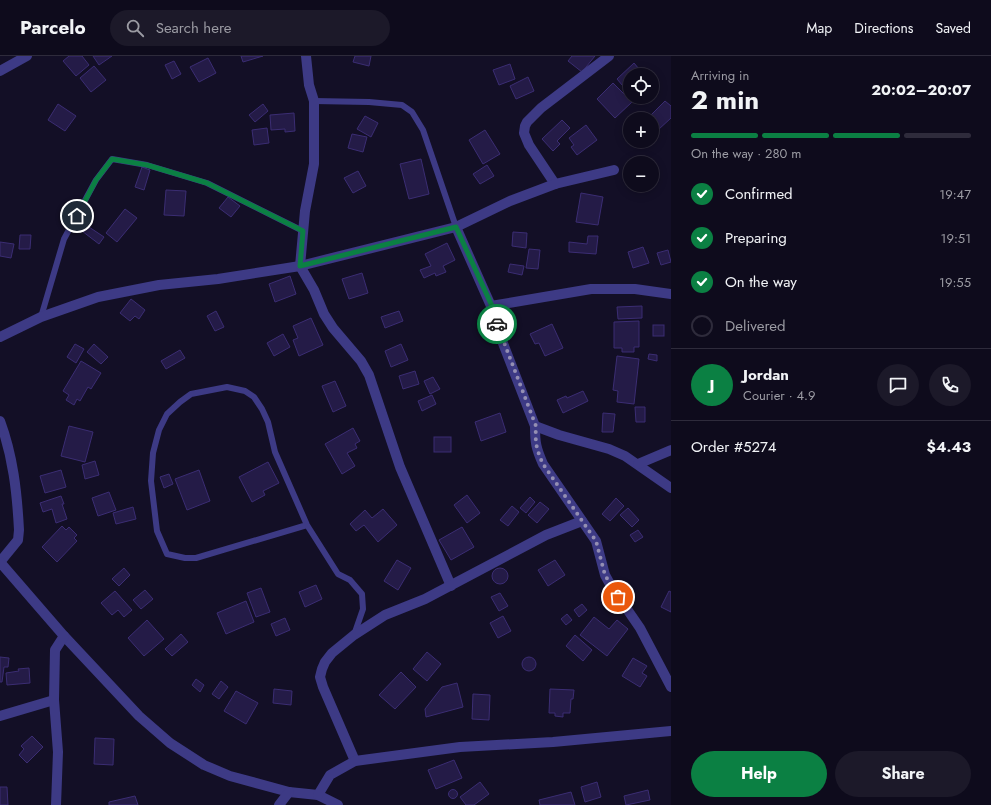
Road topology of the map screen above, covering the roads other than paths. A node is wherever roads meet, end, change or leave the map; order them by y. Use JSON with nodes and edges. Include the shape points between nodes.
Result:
{"nodes":[{"id":1,"x":26,"y":56,"type":"edge"},
{"id":2,"x":306,"y":56,"type":"edge"},
{"id":3,"x":609,"y":56,"type":"edge"},
{"id":4,"x":0,"y":70,"type":"edge"},
{"id":5,"x":314,"y":101,"type":"junction"},
{"id":6,"x":614,"y":170,"type":"dead end"},
{"id":7,"x":555,"y":184,"type":"junction"},
{"id":8,"x":456,"y":227,"type":"junction"},
{"id":9,"x":303,"y":231,"type":"junction"},
{"id":10,"x":300,"y":266,"type":"junction"},
{"id":11,"x":671,"y":294,"type":"edge"},
{"id":12,"x":492,"y":306,"type":"junction"},
{"id":13,"x":41,"y":317,"type":"junction"},
{"id":14,"x":0,"y":337,"type":"edge"},
{"id":15,"x":0,"y":421,"type":"edge"},
{"id":16,"x":536,"y":426,"type":"junction"},
{"id":17,"x":671,"y":450,"type":"edge"},
{"id":18,"x":638,"y":464,"type":"junction"},
{"id":19,"x":671,"y":488,"type":"edge"},
{"id":20,"x":582,"y":521,"type":"junction"},
{"id":21,"x":307,"y":526,"type":"junction"},
{"id":22,"x":0,"y":562,"type":"edge"},
{"id":23,"x":451,"y":586,"type":"junction"},
{"id":24,"x":354,"y":634,"type":"junction"},
{"id":25,"x":64,"y":636,"type":"junction"},
{"id":26,"x":671,"y":687,"type":"edge"},
{"id":27,"x":54,"y":700,"type":"junction"},
{"id":28,"x":0,"y":716,"type":"edge"},
{"id":29,"x":671,"y":731,"type":"edge"},
{"id":30,"x":355,"y":761,"type":"junction"},
{"id":31,"x":289,"y":792,"type":"junction"},
{"id":32,"x":318,"y":796,"type":"junction"},
{"id":33,"x":56,"y":805,"type":"edge"},
{"id":34,"x":279,"y":805,"type":"edge"},
{"id":35,"x":338,"y":805,"type":"edge"}],
"edges":[{"from":1,"to":4,"type":"street"},
{"from":2,"to":5,"type":"street","via":[[309,85]]},
{"from":3,"to":7,"type":"street","via":[[541,108],[525,126],[524,133],[529,146]]},
{"from":5,"to":8,"type":"lane","via":[[402,105],[412,112],[423,130]]},
{"from":5,"to":9,"type":"street","via":[[314,164]]},
{"from":6,"to":7,"type":"street"},
{"from":7,"to":8,"type":"street","via":[[510,201]]},
{"from":8,"to":10,"type":"street"},
{"from":8,"to":12,"type":"street"},
{"from":9,"to":10,"type":"street"},
{"from":9,"to":13,"type":"lane","via":[[207,183],[147,165],[112,159],[96,180],[64,239]]},
{"from":10,"to":13,"type":"street","via":[[159,285],[98,297]]},
{"from":10,"to":23,"type":"street","via":[[324,314],[361,361],[368,375],[400,467]]},
{"from":11,"to":12,"type":"street","via":[[635,289],[591,289]]},
{"from":12,"to":16,"type":"street","via":[[499,333]]},
{"from":13,"to":14,"type":"street"},
{"from":15,"to":22,"type":"street","via":[[12,461],[20,530],[18,540]]},
{"from":16,"to":18,"type":"street","via":[[559,436],[609,450]]},
{"from":16,"to":20,"type":"street","via":[[535,443],[540,458]]},
{"from":17,"to":18,"type":"street"},
{"from":18,"to":19,"type":"street"},
{"from":20,"to":23,"type":"street","via":[[546,535]]},
{"from":20,"to":26,"type":"street","via":[[596,541],[605,575],[640,628]]},
{"from":21,"to":21,"type":"lane","via":[[276,452],[268,422],[254,397],[234,388],[216,388],[191,394],[166,414],[153,454],[151,482],[157,531],[167,554],[196,558]]},
{"from":21,"to":24,"type":"lane","via":[[338,574],[350,580],[362,594],[363,609]]},
{"from":22,"to":25,"type":"street"},
{"from":23,"to":24,"type":"street","via":[[385,615]]},
{"from":24,"to":30,"type":"street","via":[[332,653],[325,662],[320,677]]},
{"from":25,"to":27,"type":"street","via":[[55,650]]},
{"from":25,"to":31,"type":"street","via":[[139,716],[170,743],[204,765],[230,776]]},
{"from":27,"to":28,"type":"street"},
{"from":27,"to":33,"type":"street","via":[[58,752]]},
{"from":29,"to":30,"type":"street","via":[[553,742],[460,747]]},
{"from":30,"to":32,"type":"street","via":[[330,775]]},
{"from":31,"to":32,"type":"street"},
{"from":31,"to":34,"type":"street"},
{"from":32,"to":35,"type":"street"}]}
